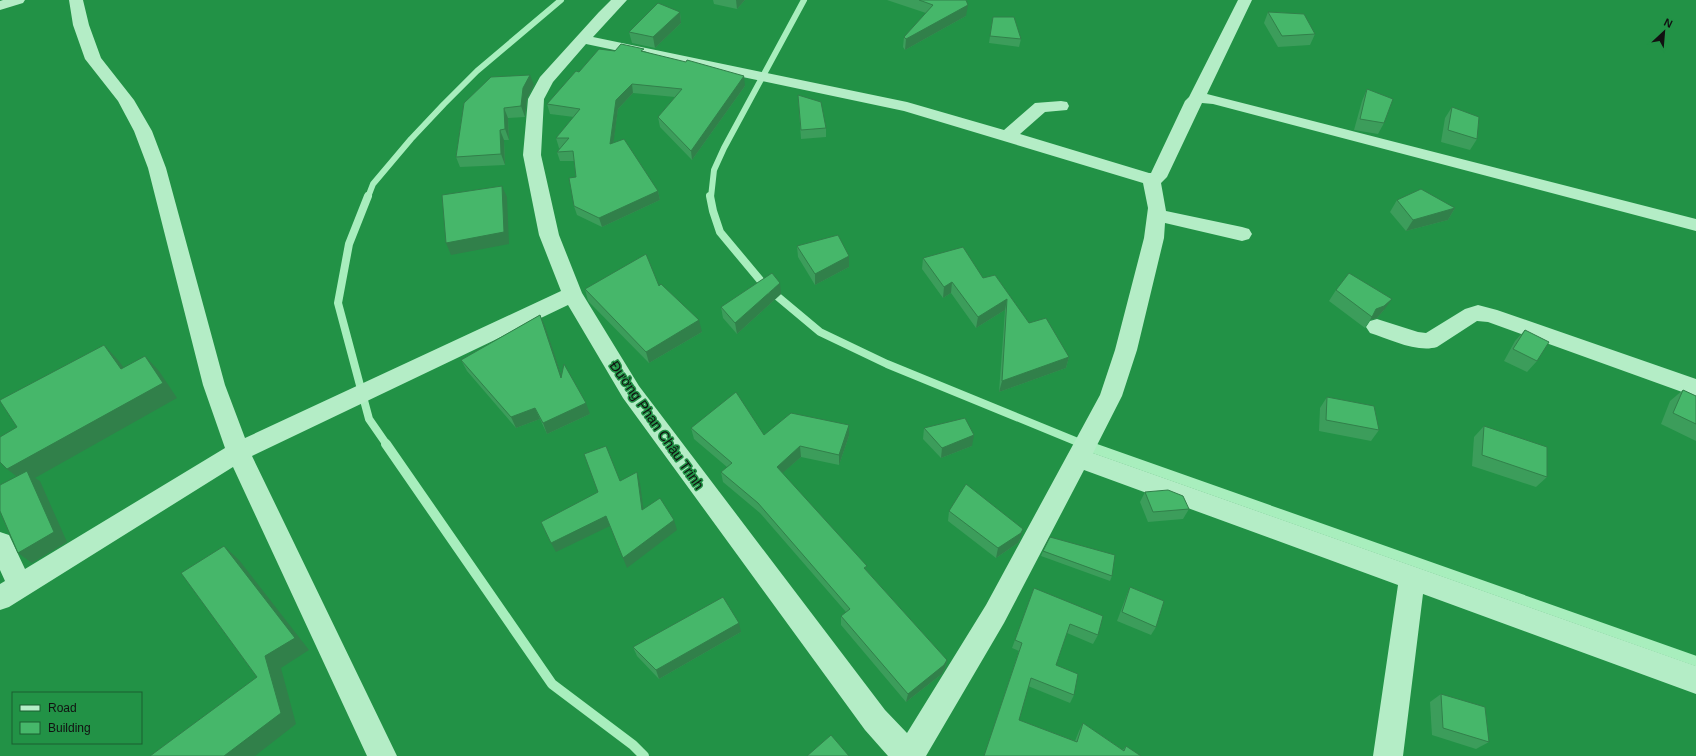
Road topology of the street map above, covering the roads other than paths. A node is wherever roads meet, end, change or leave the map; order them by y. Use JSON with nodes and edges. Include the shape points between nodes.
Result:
{"nodes":[{"id":1,"x":18,"y":0,"type":"edge"},
{"id":2,"x":76,"y":0,"type":"edge"},
{"id":3,"x":620,"y":0,"type":"edge"},
{"id":4,"x":1245,"y":0,"type":"edge"},
{"id":5,"x":0,"y":6,"type":"edge"},
{"id":6,"x":582,"y":39,"type":"junction"},
{"id":7,"x":1196,"y":99,"type":"junction"},
{"id":8,"x":1061,"y":106,"type":"dead end"},
{"id":9,"x":1007,"y":136,"type":"junction"},
{"id":10,"x":1151,"y":180,"type":"junction"},
{"id":11,"x":1156,"y":215,"type":"junction"},
{"id":12,"x":1696,"y":225,"type":"edge"},
{"id":13,"x":1242,"y":234,"type":"dead end"},
{"id":14,"x":572,"y":294,"type":"junction"},
{"id":15,"x":1377,"y":327,"type":"dead end"},
{"id":16,"x":1696,"y":388,"type":"edge"},
{"id":17,"x":238,"y":452,"type":"junction"},
{"id":18,"x":1080,"y":455,"type":"junction"},
{"id":19,"x":0,"y":543,"type":"edge"},
{"id":20,"x":1412,"y":578,"type":"junction"},
{"id":21,"x":10,"y":591,"type":"edge"},
{"id":22,"x":1696,"y":680,"type":"edge"},
{"id":23,"x":382,"y":756,"type":"edge"},
{"id":24,"x":909,"y":756,"type":"edge"},
{"id":25,"x":1388,"y":756,"type":"edge"}],
"edges":[{"from":1,"to":5,"type":"street"},
{"from":2,"to":17,"type":"street","via":[[81,25],[93,59],[126,100],[143,131],[171,218],[214,385]]},
{"from":3,"to":6,"type":"street","name":"Đường Phan Châu Trinh"},
{"from":4,"to":7,"type":"street"},
{"from":6,"to":9,"type":"street","via":[[907,107]]},
{"from":6,"to":14,"type":"street","name":"Đường Phan Châu Trinh","via":[[546,80],[536,99],[532,155],[549,235]]},
{"from":7,"to":10,"type":"street","via":[[1158,177]]},
{"from":7,"to":12,"type":"street","via":[[1212,99]]},
{"from":8,"to":9,"type":"street","via":[[1041,107]]},
{"from":9,"to":10,"type":"street"},
{"from":10,"to":11,"type":"street"},
{"from":11,"to":13,"type":"street"},
{"from":11,"to":18,"type":"street","via":[[1154,238],[1126,350],[1111,396]]},
{"from":14,"to":17,"type":"street"},
{"from":14,"to":24,"type":"street","name":"Đường Phan Châu Trinh","via":[[631,392],[875,720]]},
{"from":15,"to":16,"type":"street","via":[[1418,340],[1430,341],[1472,314],[1490,314]]},
{"from":17,"to":21,"type":"street"},
{"from":17,"to":23,"type":"street"},
{"from":18,"to":20,"type":"street"},
{"from":18,"to":24,"type":"street","via":[[995,614]]},
{"from":19,"to":21,"type":"street"},
{"from":20,"to":22,"type":"street"},
{"from":20,"to":25,"type":"street"}]}
